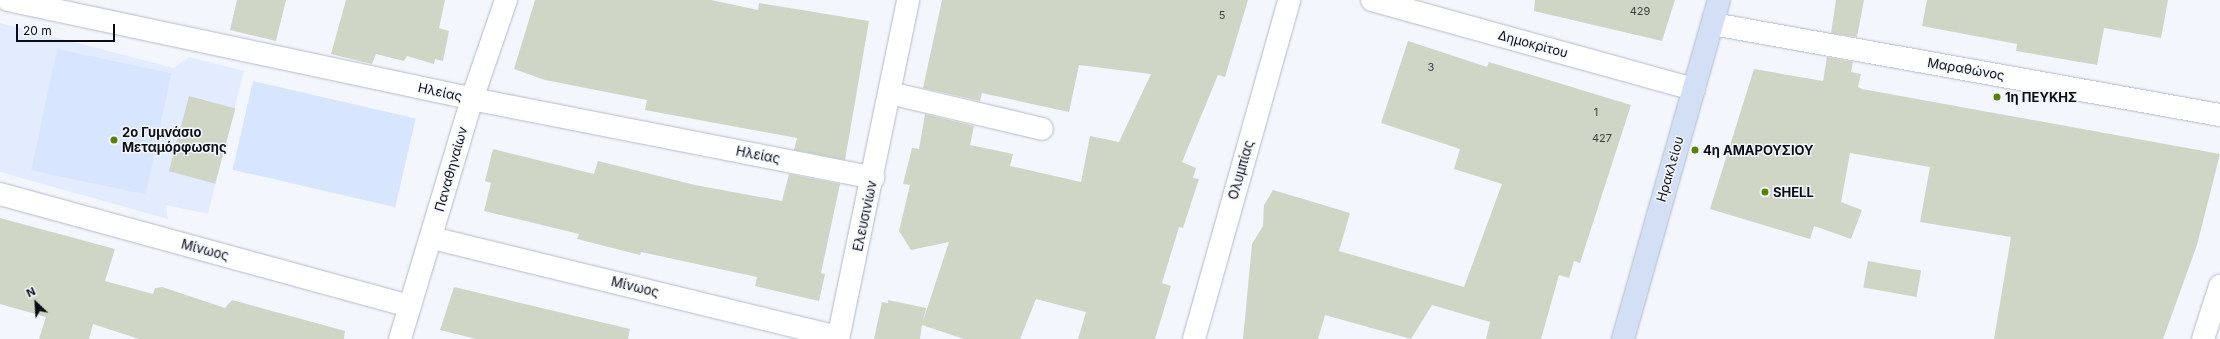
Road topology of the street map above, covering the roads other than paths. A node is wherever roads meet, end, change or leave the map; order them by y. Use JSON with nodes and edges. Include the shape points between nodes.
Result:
{"nodes":[{"id":1,"x":9,"y":0,"type":"edge"},
{"id":2,"x":506,"y":0,"type":"edge"},
{"id":3,"x":908,"y":0,"type":"edge"},
{"id":4,"x":1289,"y":0,"type":"edge"},
{"id":5,"x":1372,"y":0,"type":"edge"},
{"id":6,"x":1719,"y":0,"type":"edge"},
{"id":7,"x":1713,"y":24,"type":"junction"},
{"id":8,"x":1694,"y":89,"type":"junction"},
{"id":9,"x":890,"y":93,"type":"junction"},
{"id":10,"x":472,"y":99,"type":"junction"},
{"id":11,"x":2220,"y":115,"type":"edge"},
{"id":12,"x":1042,"y":129,"type":"dead end"},
{"id":13,"x":873,"y":178,"type":"junction"},
{"id":14,"x":0,"y":194,"type":"edge"},
{"id":15,"x":432,"y":238,"type":"junction"},
{"id":16,"x":2220,"y":286,"type":"edge"},
{"id":17,"x":409,"y":306,"type":"junction"},
{"id":18,"x":838,"y":338,"type":"edge"},
{"id":19,"x":400,"y":339,"type":"edge"},
{"id":20,"x":1194,"y":339,"type":"edge"},
{"id":21,"x":1623,"y":339,"type":"edge"},
{"id":22,"x":2203,"y":339,"type":"edge"}],
"edges":[{"from":1,"to":10,"type":"street","name":"Ηλείας"},
{"from":2,"to":10,"type":"street","name":"Παναθηναίων"},
{"from":3,"to":9,"type":"street","name":"Ελευσινίων"},
{"from":4,"to":20,"type":"street","name":"Ολυμπίας"},
{"from":5,"to":8,"type":"street","name":"Δημοκρίτου"},
{"from":6,"to":7,"type":"main road","name":"Ηρακλείου"},
{"from":7,"to":8,"type":"main road","name":"Ηρακλείου"},
{"from":7,"to":11,"type":"street","name":"Μαραθώνος"},
{"from":8,"to":21,"type":"main road","name":"Ηρακλείου"},
{"from":9,"to":12,"type":"street"},
{"from":9,"to":13,"type":"street","name":"Ελευσινίων"},
{"from":10,"to":13,"type":"street","name":"Ηλείας"},
{"from":10,"to":15,"type":"street","name":"Παναθηναίων"},
{"from":13,"to":18,"type":"street","name":"Ελευσινίων"},
{"from":14,"to":17,"type":"street","name":"Μίνωος"},
{"from":15,"to":17,"type":"street","name":"Παναθηναίων"},
{"from":15,"to":18,"type":"street","name":"Μίνωος"},
{"from":16,"to":22,"type":"street"},
{"from":17,"to":19,"type":"street","name":"Παναθηναίων"}]}
